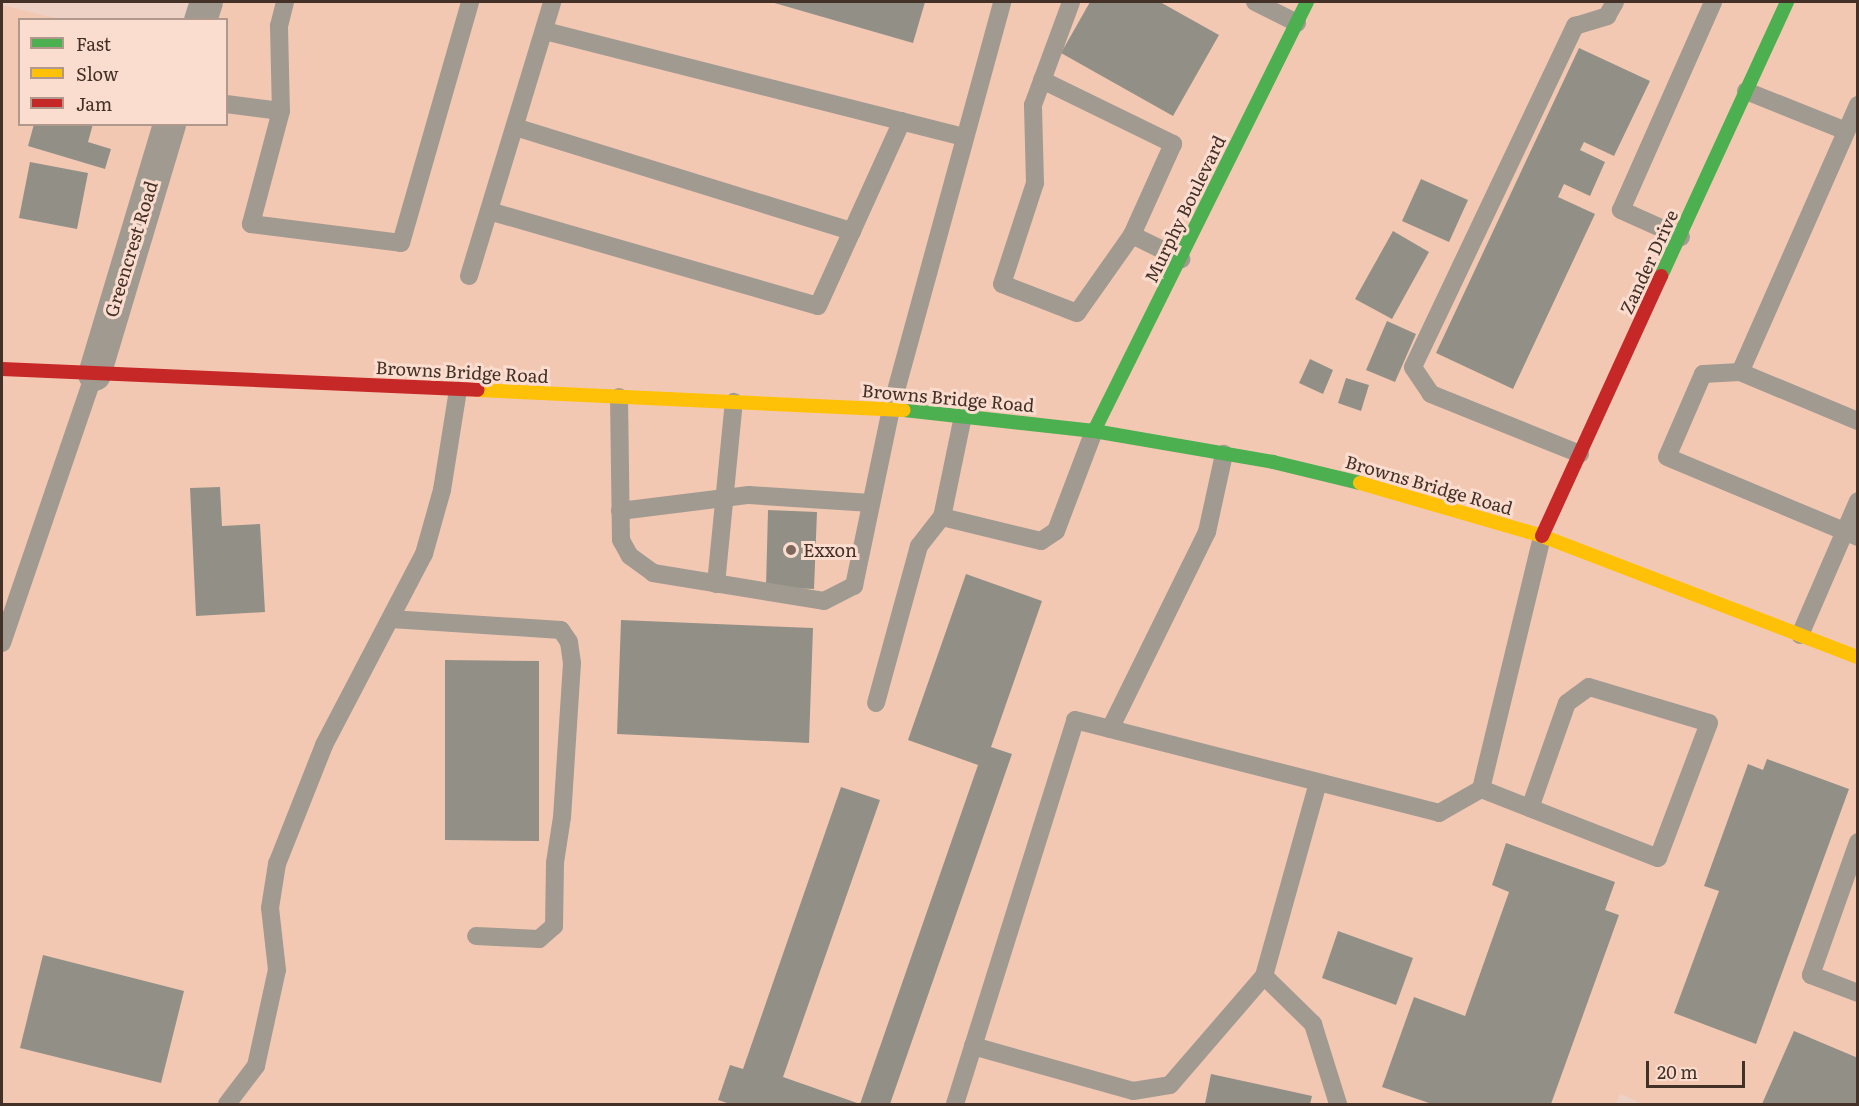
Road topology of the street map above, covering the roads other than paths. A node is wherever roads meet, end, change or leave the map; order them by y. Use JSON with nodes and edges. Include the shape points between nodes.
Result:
{"nodes":[{"id":1,"x":206,"y":2,"type":"edge"},
{"id":2,"x":285,"y":2,"type":"edge"},
{"id":3,"x":470,"y":2,"type":"edge"},
{"id":4,"x":552,"y":2,"type":"edge"},
{"id":5,"x":1002,"y":2,"type":"edge"},
{"id":6,"x":1071,"y":2,"type":"edge"},
{"id":7,"x":1254,"y":2,"type":"edge"},
{"id":8,"x":1307,"y":2,"type":"edge"},
{"id":9,"x":1615,"y":2,"type":"edge"},
{"id":10,"x":1713,"y":2,"type":"edge"},
{"id":11,"x":1787,"y":2,"type":"edge"},
{"id":12,"x":201,"y":18,"type":"edge"},
{"id":13,"x":1296,"y":23,"type":"junction"},
{"id":14,"x":545,"y":31,"type":"junction"},
{"id":15,"x":1042,"y":80,"type":"junction"},
{"id":16,"x":1746,"y":91,"type":"junction"},
{"id":17,"x":228,"y":104,"type":"edge"},
{"id":18,"x":1857,"y":105,"type":"edge"},
{"id":19,"x":281,"y":111,"type":"junction"},
{"id":20,"x":902,"y":121,"type":"junction"},
{"id":21,"x":168,"y":126,"type":"edge"},
{"id":22,"x":515,"y":127,"type":"junction"},
{"id":23,"x":1846,"y":131,"type":"junction"},
{"id":24,"x":965,"y":137,"type":"junction"},
{"id":25,"x":489,"y":211,"type":"junction"},
{"id":26,"x":852,"y":231,"type":"junction"},
{"id":27,"x":1132,"y":235,"type":"junction"},
{"id":28,"x":1681,"y":237,"type":"junction"},
{"id":29,"x":1181,"y":259,"type":"junction"},
{"id":30,"x":469,"y":276,"type":"dead end"},
{"id":31,"x":2,"y":369,"type":"edge"},
{"id":32,"x":1740,"y":372,"type":"junction"},
{"id":33,"x":94,"y":374,"type":"junction"},
{"id":34,"x":458,"y":390,"type":"junction"},
{"id":35,"x":619,"y":397,"type":"junction"},
{"id":36,"x":734,"y":402,"type":"junction"},
{"id":37,"x":891,"y":409,"type":"junction"},
{"id":38,"x":963,"y":416,"type":"junction"},
{"id":39,"x":1857,"y":421,"type":"edge"},
{"id":40,"x":1094,"y":431,"type":"junction"},
{"id":41,"x":1224,"y":454,"type":"junction"},
{"id":42,"x":1580,"y":454,"type":"junction"},
{"id":43,"x":726,"y":498,"type":"junction"},
{"id":44,"x":1857,"y":501,"type":"edge"},
{"id":45,"x":871,"y":503,"type":"junction"},
{"id":46,"x":620,"y":511,"type":"junction"},
{"id":47,"x":942,"y":517,"type":"junction"},
{"id":48,"x":1851,"y":534,"type":"edge"},
{"id":49,"x":1542,"y":536,"type":"junction"},
{"id":50,"x":716,"y":584,"type":"junction"},
{"id":51,"x":391,"y":619,"type":"junction"},
{"id":52,"x":1800,"y":635,"type":"junction"},
{"id":53,"x":2,"y":643,"type":"edge"},
{"id":54,"x":1857,"y":657,"type":"edge"},
{"id":55,"x":876,"y":703,"type":"dead end"},
{"id":56,"x":1110,"y":729,"type":"junction"},
{"id":57,"x":1318,"y":782,"type":"junction"},
{"id":58,"x":1482,"y":789,"type":"junction"},
{"id":59,"x":1530,"y":808,"type":"junction"},
{"id":60,"x":1857,"y":843,"type":"edge"},
{"id":61,"x":476,"y":936,"type":"dead end"},
{"id":62,"x":1264,"y":976,"type":"junction"},
{"id":63,"x":1857,"y":993,"type":"edge"},
{"id":64,"x":974,"y":1046,"type":"junction"},
{"id":65,"x":1131,"y":1098,"type":"edge"},
{"id":66,"x":227,"y":1104,"type":"edge"},
{"id":67,"x":955,"y":1104,"type":"edge"},
{"id":68,"x":1338,"y":1104,"type":"edge"}],
"edges":[{"from":1,"to":12,"type":"street"},
{"from":2,"to":19,"type":"lane","via":[[279,26]]},
{"from":3,"to":19,"type":"lane","via":[[401,243],[251,224]]},
{"from":4,"to":14,"type":"lane"},
{"from":5,"to":24,"type":"lane"},
{"from":6,"to":15,"type":"lane"},
{"from":7,"to":13,"type":"lane"},
{"from":8,"to":13,"type":"main road","name":"Murphy Boulevard"},
{"from":9,"to":42,"type":"lane","via":[[1607,16],[1575,26],[1413,367],[1431,394]]},
{"from":10,"to":28,"type":"lane","via":[[1621,210]]},
{"from":11,"to":16,"type":"main road","name":"Zander Drive"},
{"from":13,"to":29,"type":"main road","name":"Murphy Boulevard"},
{"from":14,"to":20,"type":"lane"},
{"from":14,"to":22,"type":"lane"},
{"from":15,"to":27,"type":"lane","via":[[1173,144]]},
{"from":15,"to":27,"type":"lane","via":[[1033,105],[1035,183],[1002,284],[1077,313]]},
{"from":16,"to":23,"type":"lane"},
{"from":16,"to":28,"type":"main road","name":"Zander Drive"},
{"from":17,"to":19,"type":"lane"},
{"from":18,"to":23,"type":"lane"},
{"from":20,"to":24,"type":"lane"},
{"from":20,"to":26,"type":"lane"},
{"from":21,"to":33,"type":"street","name":"Greencrest Road"},
{"from":22,"to":25,"type":"lane"},
{"from":22,"to":26,"type":"lane"},
{"from":23,"to":32,"type":"lane"},
{"from":24,"to":37,"type":"lane"},
{"from":25,"to":26,"type":"lane","via":[[818,306]]},
{"from":25,"to":30,"type":"lane"},
{"from":27,"to":29,"type":"lane"},
{"from":28,"to":42,"type":"main road","name":"Zander Drive"},
{"from":29,"to":40,"type":"main road","name":"Murphy Boulevard"},
{"from":31,"to":33,"type":"main road","name":"Browns Bridge Road"},
{"from":32,"to":39,"type":"lane"},
{"from":32,"to":48,"type":"lane","via":[[1703,374],[1668,457]]},
{"from":33,"to":34,"type":"main road","name":"Browns Bridge Road"},
{"from":33,"to":53,"type":"lane"},
{"from":34,"to":35,"type":"main road","name":"Browns Bridge Road"},
{"from":34,"to":51,"type":"lane","via":[[442,490],[424,554]]},
{"from":35,"to":36,"type":"main road","name":"Browns Bridge Road"},
{"from":35,"to":46,"type":"lane"},
{"from":36,"to":37,"type":"main road","name":"Browns Bridge Road"},
{"from":36,"to":43,"type":"lane"},
{"from":37,"to":38,"type":"main road","name":"Browns Bridge Road"},
{"from":37,"to":45,"type":"lane"},
{"from":38,"to":40,"type":"main road","name":"Browns Bridge Road"},
{"from":38,"to":47,"type":"lane"},
{"from":40,"to":41,"type":"main road","name":"Browns Bridge Road"},
{"from":40,"to":47,"type":"lane","via":[[1056,531],[1041,541]]},
{"from":41,"to":49,"type":"main road","name":"Browns Bridge Road","via":[[1420,498]]},
{"from":41,"to":56,"type":"lane","via":[[1207,531]]},
{"from":42,"to":49,"type":"main road","name":"Zander Drive"},
{"from":43,"to":45,"type":"lane","via":[[749,495]]},
{"from":43,"to":46,"type":"lane"},
{"from":43,"to":50,"type":"lane"},
{"from":44,"to":48,"type":"lane"},
{"from":45,"to":50,"type":"lane","via":[[854,586],[840,596],[824,601]]},
{"from":46,"to":50,"type":"lane","via":[[621,540],[630,556],[653,573]]},
{"from":47,"to":55,"type":"lane","via":[[919,546]]},
{"from":48,"to":52,"type":"lane"},
{"from":49,"to":52,"type":"main road","name":"Browns Bridge Road"},
{"from":49,"to":58,"type":"lane"},
{"from":51,"to":61,"type":"lane","via":[[561,630],[569,642],[572,663],[562,817],[555,863],[554,926],[538,939]]},
{"from":51,"to":66,"type":"lane","via":[[324,745],[277,864],[270,908],[277,970],[256,1066]]},
{"from":52,"to":54,"type":"main road","name":"Browns Bridge Road"},
{"from":56,"to":57,"type":"lane"},
{"from":56,"to":64,"type":"lane","via":[[1075,720]]},
{"from":57,"to":58,"type":"lane","via":[[1439,813]]},
{"from":57,"to":62,"type":"lane"},
{"from":58,"to":59,"type":"lane"},
{"from":59,"to":59,"type":"lane","via":[[1658,858],[1709,723],[1589,687],[1567,704]]},
{"from":60,"to":63,"type":"lane","via":[[1811,975]]},
{"from":62,"to":65,"type":"lane","via":[[1170,1085]]},
{"from":62,"to":68,"type":"lane","via":[[1313,1024]]},
{"from":64,"to":65,"type":"lane"},
{"from":64,"to":67,"type":"lane"}]}
